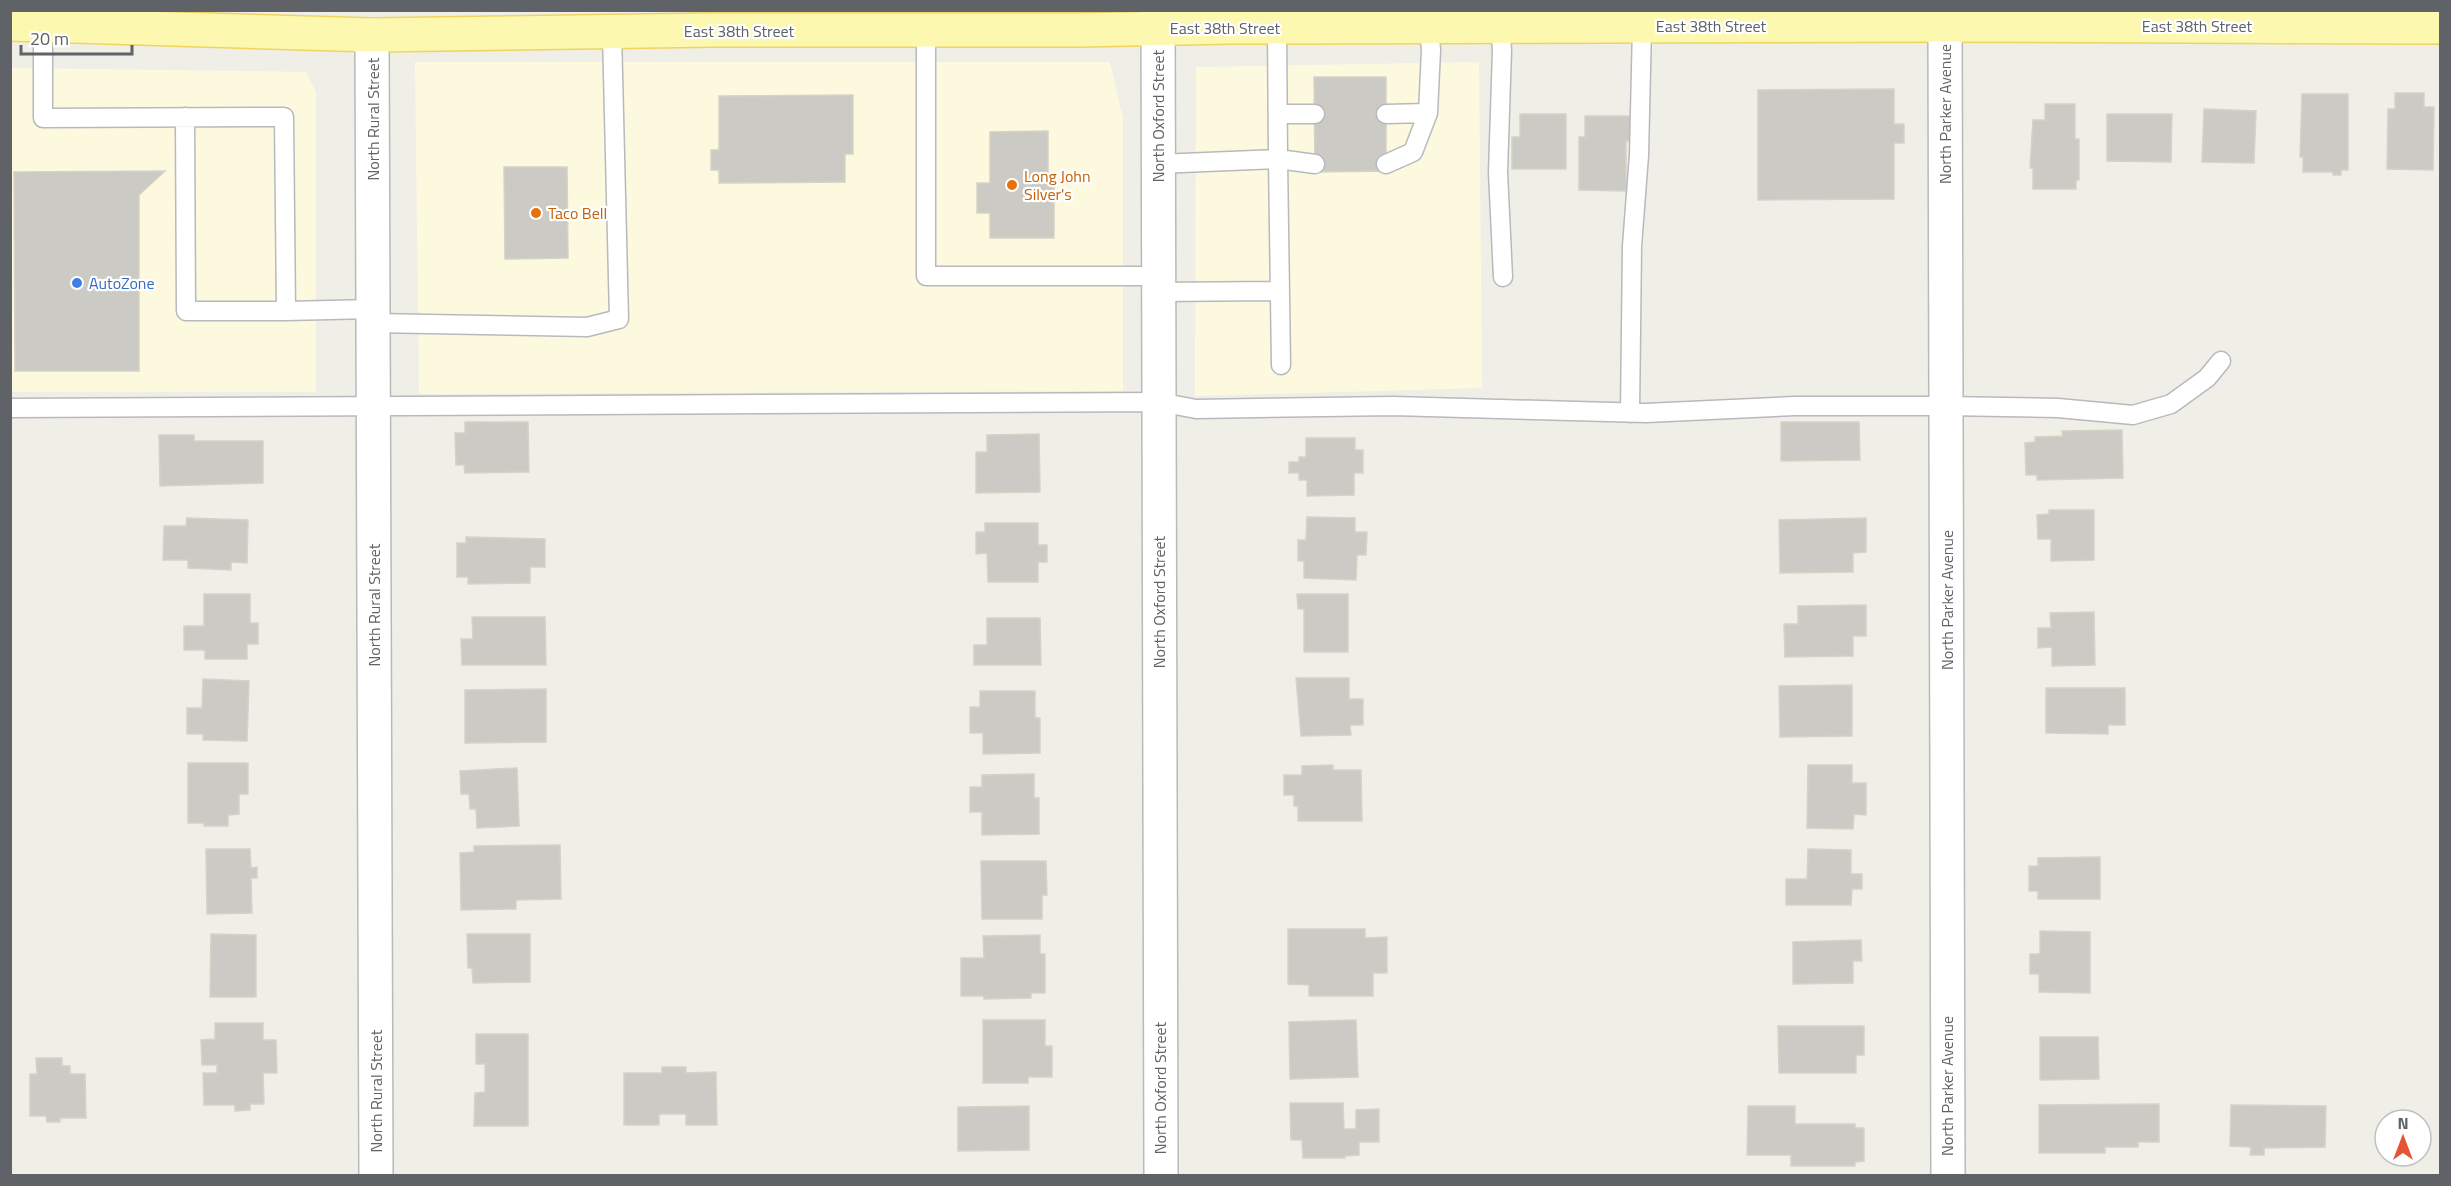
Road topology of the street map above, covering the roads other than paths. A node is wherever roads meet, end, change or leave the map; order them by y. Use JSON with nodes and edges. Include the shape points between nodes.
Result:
{"nodes":[{"id":1,"x":1158,"y":20,"type":"edge"},
{"id":2,"x":10,"y":24,"type":"edge"},
{"id":3,"x":43,"y":24,"type":"junction"},
{"id":4,"x":1945,"y":25,"type":"junction"},
{"id":5,"x":1429,"y":27,"type":"junction"},
{"id":6,"x":1500,"y":27,"type":"junction"},
{"id":7,"x":1642,"y":27,"type":"junction"},
{"id":8,"x":2440,"y":27,"type":"edge"},
{"id":9,"x":1277,"y":28,"type":"junction"},
{"id":10,"x":926,"y":30,"type":"junction"},
{"id":11,"x":612,"y":33,"type":"junction"},
{"id":12,"x":372,"y":35,"type":"junction"},
{"id":13,"x":1428,"y":113,"type":"junction"},
{"id":14,"x":1278,"y":114,"type":"junction"},
{"id":15,"x":1315,"y":114,"type":"dead end"},
{"id":16,"x":1386,"y":114,"type":"dead end"},
{"id":17,"x":185,"y":117,"type":"junction"},
{"id":18,"x":1278,"y":159,"type":"junction"},
{"id":19,"x":1158,"y":164,"type":"junction"},
{"id":20,"x":1315,"y":164,"type":"dead end"},
{"id":21,"x":1386,"y":164,"type":"dead end"},
{"id":22,"x":1503,"y":277,"type":"dead end"},
{"id":23,"x":1158,"y":284,"type":"junction"},
{"id":24,"x":1280,"y":291,"type":"junction"},
{"id":25,"x":286,"y":310,"type":"junction"},
{"id":26,"x":374,"y":316,"type":"junction"},
{"id":27,"x":2221,"y":361,"type":"dead end"},
{"id":28,"x":1281,"y":365,"type":"dead end"},
{"id":29,"x":1159,"y":402,"type":"junction"},
{"id":30,"x":1946,"y":406,"type":"junction"},
{"id":31,"x":374,"y":407,"type":"junction"},
{"id":32,"x":10,"y":408,"type":"edge"},
{"id":33,"x":1630,"y":413,"type":"junction"},
{"id":34,"x":376,"y":1176,"type":"edge"},
{"id":35,"x":1161,"y":1176,"type":"edge"},
{"id":36,"x":1948,"y":1176,"type":"edge"}],
"edges":[{"from":1,"to":9,"type":"main road","name":"East 38th Street"},
{"from":1,"to":10,"type":"main road","name":"East 38th Street"},
{"from":1,"to":19,"type":"street","name":"North Oxford Street"},
{"from":2,"to":3,"type":"main road","name":"East 38th Street"},
{"from":3,"to":12,"type":"main road","name":"East 38th Street"},
{"from":3,"to":17,"type":"lane","via":[[43,118]]},
{"from":4,"to":7,"type":"main road","name":"East 38th Street"},
{"from":4,"to":8,"type":"main road","name":"East 38th Street"},
{"from":4,"to":30,"type":"street","name":"North Parker Avenue"},
{"from":5,"to":6,"type":"main road","name":"East 38th Street"},
{"from":5,"to":9,"type":"main road","name":"East 38th Street"},
{"from":5,"to":13,"type":"lane"},
{"from":6,"to":7,"type":"main road","name":"East 38th Street"},
{"from":6,"to":22,"type":"lane","via":[[1498,172]]},
{"from":7,"to":33,"type":"lane","via":[[1632,246]]},
{"from":9,"to":14,"type":"lane"},
{"from":10,"to":11,"type":"main road","name":"East 38th Street"},
{"from":10,"to":23,"type":"lane","via":[[926,276]]},
{"from":11,"to":12,"type":"main road","name":"East 38th Street"},
{"from":11,"to":26,"type":"lane","via":[[619,319],[587,327]]},
{"from":12,"to":26,"type":"street","name":"North Rural Street"},
{"from":13,"to":16,"type":"lane"},
{"from":13,"to":21,"type":"lane","via":[[1413,152]]},
{"from":14,"to":15,"type":"lane"},
{"from":14,"to":18,"type":"lane"},
{"from":17,"to":25,"type":"lane","via":[[284,117]]},
{"from":17,"to":25,"type":"lane","via":[[186,311]]},
{"from":18,"to":19,"type":"lane"},
{"from":18,"to":20,"type":"lane"},
{"from":18,"to":24,"type":"lane"},
{"from":19,"to":23,"type":"street","name":"North Oxford Street"},
{"from":23,"to":24,"type":"lane"},
{"from":23,"to":29,"type":"street","name":"North Oxford Street"},
{"from":24,"to":28,"type":"lane"},
{"from":25,"to":26,"type":"lane"},
{"from":26,"to":31,"type":"street","name":"North Rural Street"},
{"from":27,"to":30,"type":"lane","via":[[2207,378],[2171,404],[2133,415],[2058,408]]},
{"from":29,"to":31,"type":"lane"},
{"from":29,"to":33,"type":"lane","via":[[1196,409],[1393,406]]},
{"from":29,"to":35,"type":"street","name":"North Oxford Street"},
{"from":30,"to":33,"type":"lane","via":[[1795,406]]},
{"from":30,"to":36,"type":"street","name":"North Parker Avenue"},
{"from":31,"to":32,"type":"lane"},
{"from":31,"to":34,"type":"street","name":"North Rural Street"}]}
